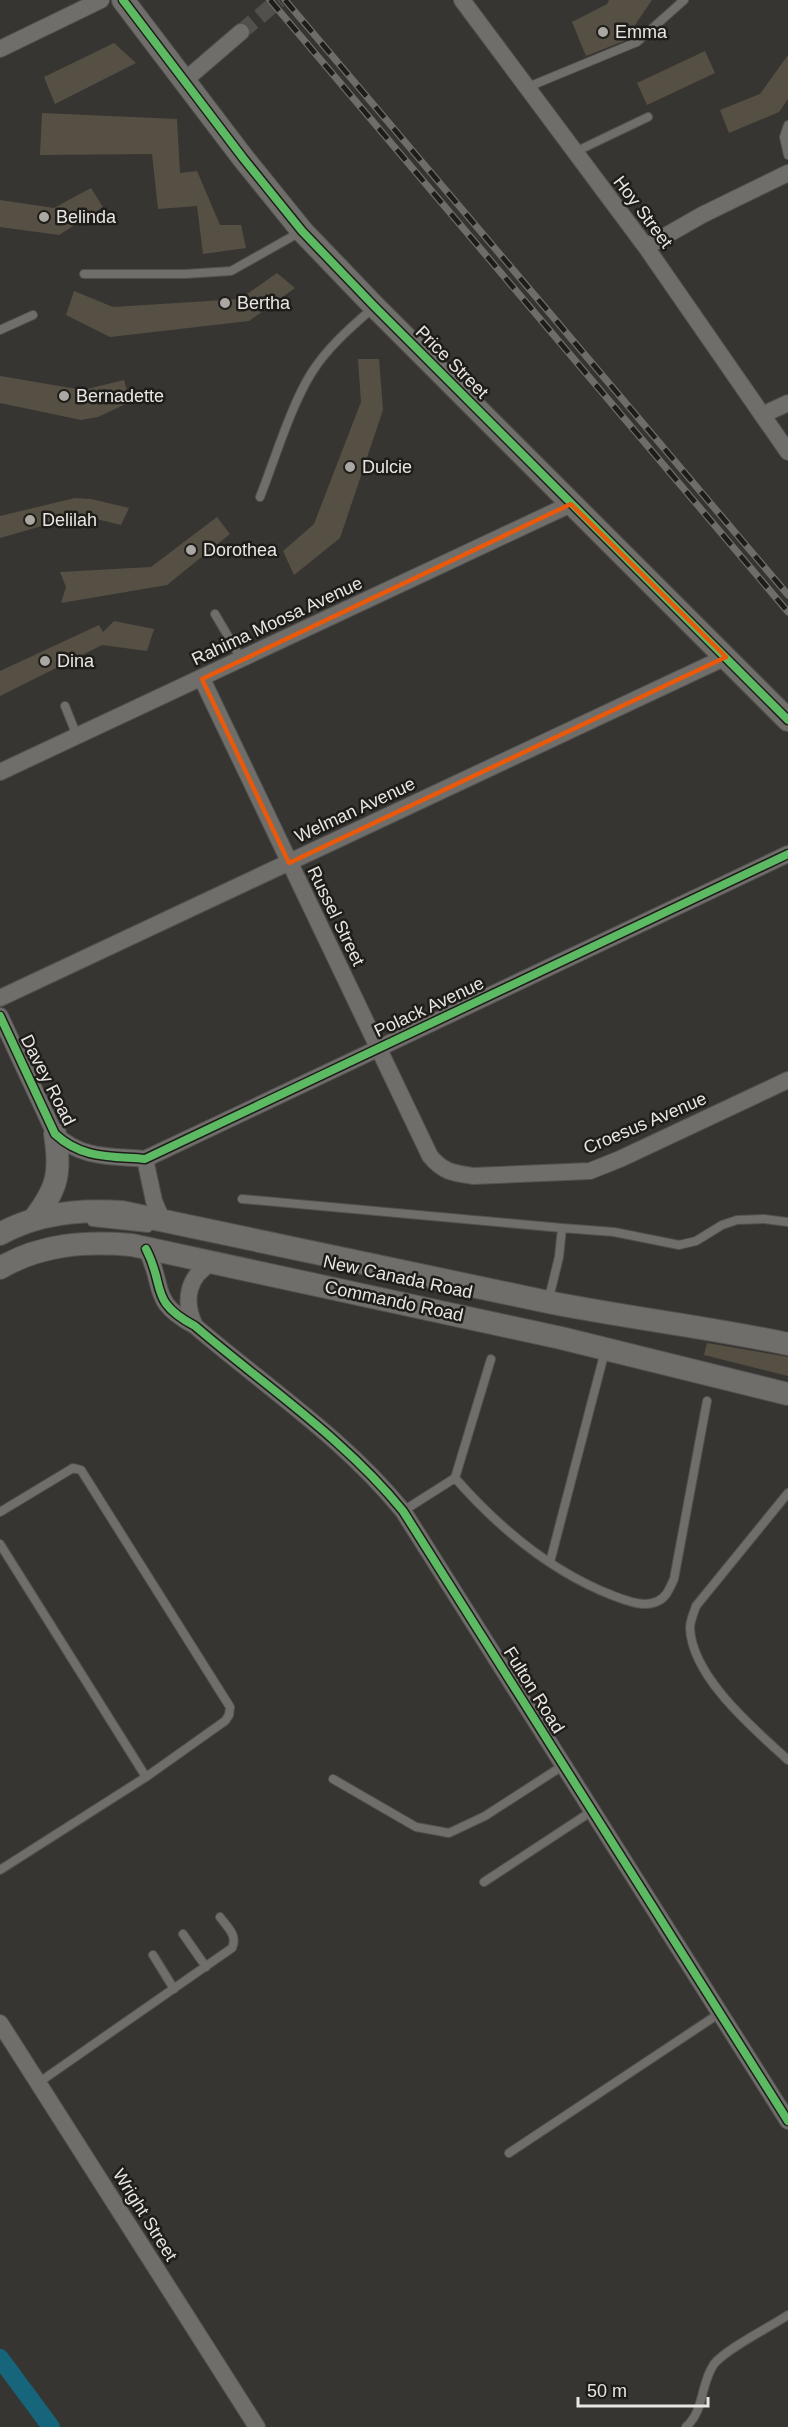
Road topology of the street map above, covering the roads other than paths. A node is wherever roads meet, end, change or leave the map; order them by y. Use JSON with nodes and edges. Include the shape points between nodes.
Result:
{"nodes":[{"id":1,"x":102,"y":0,"type":"edge"},
{"id":2,"x":123,"y":0,"type":"edge"},
{"id":3,"x":462,"y":0,"type":"edge"},
{"id":4,"x":684,"y":0,"type":"edge"},
{"id":5,"x":241,"y":32,"type":"tunnel mouth"},
{"id":6,"x":0,"y":49,"type":"edge"},
{"id":7,"x":184,"y":81,"type":"junction"},
{"id":8,"x":528,"y":87,"type":"junction"},
{"id":9,"x":648,"y":117,"type":"dead end"},
{"id":10,"x":788,"y":125,"type":"edge"},
{"id":11,"x":575,"y":153,"type":"junction"},
{"id":12,"x":788,"y":155,"type":"edge"},
{"id":13,"x":788,"y":173,"type":"edge"},
{"id":14,"x":302,"y":231,"type":"junction"},
{"id":15,"x":646,"y":247,"type":"junction"},
{"id":16,"x":84,"y":274,"type":"dead end"},
{"id":17,"x":374,"y":306,"type":"junction"},
{"id":18,"x":33,"y":315,"type":"dead end"},
{"id":19,"x":0,"y":330,"type":"edge"},
{"id":20,"x":788,"y":403,"type":"edge"},
{"id":21,"x":762,"y":415,"type":"junction"},
{"id":22,"x":788,"y":452,"type":"edge"},
{"id":23,"x":260,"y":497,"type":"dead end"},
{"id":24,"x":571,"y":504,"type":"junction"},
{"id":25,"x":215,"y":614,"type":"dead end"},
{"id":26,"x":726,"y":657,"type":"junction"},
{"id":27,"x":242,"y":660,"type":"junction"},
{"id":28,"x":202,"y":679,"type":"junction"},
{"id":29,"x":65,"y":706,"type":"dead end"},
{"id":30,"x":788,"y":720,"type":"edge"},
{"id":31,"x":77,"y":736,"type":"junction"},
{"id":32,"x":0,"y":772,"type":"edge"},
{"id":33,"x":788,"y":854,"type":"edge"},
{"id":34,"x":289,"y":863,"type":"junction"},
{"id":35,"x":0,"y":998,"type":"edge"},
{"id":36,"x":0,"y":1016,"type":"edge"},
{"id":37,"x":378,"y":1048,"type":"junction"},
{"id":38,"x":788,"y":1080,"type":"edge"},
{"id":39,"x":55,"y":1134,"type":"junction"},
{"id":40,"x":145,"y":1160,"type":"junction"},
{"id":41,"x":440,"y":1168,"type":"joint"},
{"id":42,"x":242,"y":1199,"type":"dead end"},
{"id":43,"x":34,"y":1219,"type":"junction"},
{"id":44,"x":788,"y":1222,"type":"edge"},
{"id":45,"x":162,"y":1227,"type":"junction"},
{"id":46,"x":562,"y":1228,"type":"junction"},
{"id":47,"x":0,"y":1234,"type":"edge"},
{"id":48,"x":110,"y":1234,"type":"dead end"},
{"id":49,"x":0,"y":1244,"type":"edge"},
{"id":50,"x":146,"y":1249,"type":"junction"},
{"id":51,"x":289,"y":1257,"type":"dead end"},
{"id":52,"x":213,"y":1262,"type":"junction"},
{"id":53,"x":0,"y":1268,"type":"edge"},
{"id":54,"x":548,"y":1302,"type":"junction"},
{"id":55,"x":590,"y":1320,"type":"dead end"},
{"id":56,"x":195,"y":1326,"type":"junction"},
{"id":57,"x":624,"y":1326,"type":"dead end"},
{"id":58,"x":788,"y":1344,"type":"edge"},
{"id":59,"x":605,"y":1350,"type":"junction"},
{"id":60,"x":788,"y":1353,"type":"edge"},
{"id":61,"x":491,"y":1359,"type":"dead end"},
{"id":62,"x":783,"y":1388,"type":"edge"},
{"id":63,"x":707,"y":1401,"type":"dead end"},
{"id":64,"x":455,"y":1478,"type":"junction"},
{"id":65,"x":788,"y":1492,"type":"edge"},
{"id":66,"x":403,"y":1511,"type":"junction"},
{"id":67,"x":0,"y":1512,"type":"edge"},
{"id":68,"x":0,"y":1544,"type":"edge"},
{"id":69,"x":550,"y":1562,"type":"junction"},
{"id":70,"x":788,"y":1760,"type":"edge"},
{"id":71,"x":564,"y":1765,"type":"junction"},
{"id":72,"x":146,"y":1777,"type":"junction"},
{"id":73,"x":333,"y":1779,"type":"dead end"},
{"id":74,"x":592,"y":1811,"type":"junction"},
{"id":75,"x":0,"y":1870,"type":"edge"},
{"id":76,"x":484,"y":1882,"type":"dead end"},
{"id":77,"x":220,"y":1917,"type":"dead end"},
{"id":78,"x":183,"y":1934,"type":"dead end"},
{"id":79,"x":153,"y":1955,"type":"dead end"},
{"id":80,"x":206,"y":1967,"type":"junction"},
{"id":81,"x":174,"y":1989,"type":"junction"},
{"id":82,"x":720,"y":2013,"type":"junction"},
{"id":83,"x":0,"y":2023,"type":"edge"},
{"id":84,"x":38,"y":2083,"type":"junction"},
{"id":85,"x":788,"y":2121,"type":"edge"},
{"id":86,"x":509,"y":2153,"type":"dead end"},
{"id":87,"x":788,"y":2315,"type":"edge"},
{"id":88,"x":257,"y":2427,"type":"edge"},
{"id":89,"x":686,"y":2427,"type":"edge"}],
"edges":[{"from":1,"to":6,"type":"street"},
{"from":2,"to":7,"type":"main road","name":"Price Street"},
{"from":3,"to":8,"type":"street","name":"Hoy Street"},
{"from":4,"to":8,"type":"lane","via":[[637,42]]},
{"from":5,"to":7,"type":"street"},
{"from":7,"to":14,"type":"main road","name":"Price Street"},
{"from":8,"to":11,"type":"street","name":"Hoy Street"},
{"from":9,"to":11,"type":"lane"},
{"from":10,"to":12,"type":"lane","via":[[784,137]]},
{"from":11,"to":15,"type":"street","name":"Hoy Street"},
{"from":13,"to":15,"type":"street"},
{"from":14,"to":16,"type":"lane","via":[[231,271]]},
{"from":14,"to":17,"type":"main road","name":"Price Street"},
{"from":15,"to":21,"type":"street","name":"Hoy Street"},
{"from":17,"to":23,"type":"lane","via":[[312,372]]},
{"from":17,"to":24,"type":"main road","name":"Price Street"},
{"from":18,"to":19,"type":"lane"},
{"from":20,"to":21,"type":"street"},
{"from":21,"to":22,"type":"street","name":"Hoy Street"},
{"from":24,"to":26,"type":"main road","name":"Price Street"},
{"from":24,"to":27,"type":"street","name":"Rahima Moosa Avenue"},
{"from":25,"to":27,"type":"lane"},
{"from":26,"to":30,"type":"main road","name":"Price Street"},
{"from":26,"to":34,"type":"street","name":"Welman Avenue"},
{"from":27,"to":28,"type":"street","name":"Rahima Moosa Avenue"},
{"from":28,"to":31,"type":"street","name":"Rahima Moosa Avenue"},
{"from":28,"to":34,"type":"street","name":"Russel Street"},
{"from":29,"to":31,"type":"lane"},
{"from":31,"to":32,"type":"street","name":"Rahima Moosa Avenue"},
{"from":33,"to":37,"type":"street","name":"Polack Avenue"},
{"from":34,"to":35,"type":"street","name":"Welman Avenue"},
{"from":34,"to":37,"type":"street","name":"Russel Street"},
{"from":36,"to":39,"type":"street","name":"Davey Road"},
{"from":37,"to":40,"type":"street","name":"Polack Avenue"},
{"from":37,"to":41,"type":"street","name":"Russel Street","via":[[430,1156]]},
{"from":38,"to":41,"type":"street","name":"Croesus Avenue","via":[[590,1171],[473,1176]]},
{"from":39,"to":40,"type":"street","name":"Davey Road","via":[[78,1151]]},
{"from":39,"to":43,"type":"main road","via":[[57,1174],[49,1199]]},
{"from":40,"to":45,"type":"street"},
{"from":42,"to":46,"type":"lane"},
{"from":43,"to":45,"type":"main road","name":"Commando Road","via":[[102,1211],[138,1215]]},
{"from":43,"to":47,"type":"main road","name":"Commando Road"},
{"from":44,"to":46,"type":"lane","via":[[737,1220],[696,1241],[679,1245],[615,1232]]},
{"from":45,"to":49,"type":"lane","via":[[72,1221],[40,1226]]},
{"from":45,"to":54,"type":"main road","name":"Commando Road"},
{"from":46,"to":54,"type":"lane"},
{"from":48,"to":62,"type":"lane","name":"New Canada Road","via":[[158,1241],[542,1326]]},
{"from":50,"to":52,"type":"main road","name":"Commando Road"},
{"from":50,"to":53,"type":"main road","name":"Commando Road","via":[[103,1242],[73,1244],[38,1250]]},
{"from":50,"to":56,"type":"street","name":"Fulton Road","via":[[164,1302]]},
{"from":51,"to":55,"type":"lane","name":"New Canada Road"},
{"from":52,"to":56,"type":"street","via":[[197,1274],[188,1293],[187,1304]]},
{"from":52,"to":59,"type":"main road","name":"Commando Road"},
{"from":54,"to":58,"type":"main road","name":"Commando Road"},
{"from":56,"to":66,"type":"street","name":"Fulton Road","via":[[350,1454]]},
{"from":57,"to":60,"type":"lane","via":[[721,1338]]},
{"from":59,"to":62,"type":"main road","name":"Commando Road"},
{"from":59,"to":69,"type":"lane"},
{"from":61,"to":64,"type":"lane"},
{"from":63,"to":69,"type":"lane","via":[[674,1579],[668,1592],[649,1604],[623,1599],[592,1587]]},
{"from":64,"to":66,"type":"lane"},
{"from":64,"to":69,"type":"lane","via":[[488,1514],[527,1548]]},
{"from":65,"to":70,"type":"lane","via":[[696,1606],[690,1626],[696,1659],[738,1714]]},
{"from":66,"to":71,"type":"street","name":"Fulton Road"},
{"from":67,"to":72,"type":"lane","via":[[73,1468],[81,1470],[230,1707],[225,1721]]},
{"from":68,"to":72,"type":"lane"},
{"from":71,"to":73,"type":"lane","via":[[485,1816],[449,1833],[416,1827]]},
{"from":71,"to":74,"type":"street","name":"Fulton Road"},
{"from":72,"to":75,"type":"lane"},
{"from":74,"to":76,"type":"lane"},
{"from":74,"to":82,"type":"street","name":"Fulton Road"},
{"from":77,"to":80,"type":"lane","via":[[235,1941],[232,1948]]},
{"from":78,"to":80,"type":"lane"},
{"from":79,"to":81,"type":"lane"},
{"from":80,"to":81,"type":"lane"},
{"from":81,"to":84,"type":"lane"},
{"from":82,"to":85,"type":"street","name":"Fulton Road"},
{"from":82,"to":86,"type":"lane"},
{"from":83,"to":84,"type":"street","name":"Wright Street"},
{"from":84,"to":88,"type":"street","name":"Wright Street"},
{"from":87,"to":89,"type":"lane","via":[[714,2364],[695,2419]]}]}
